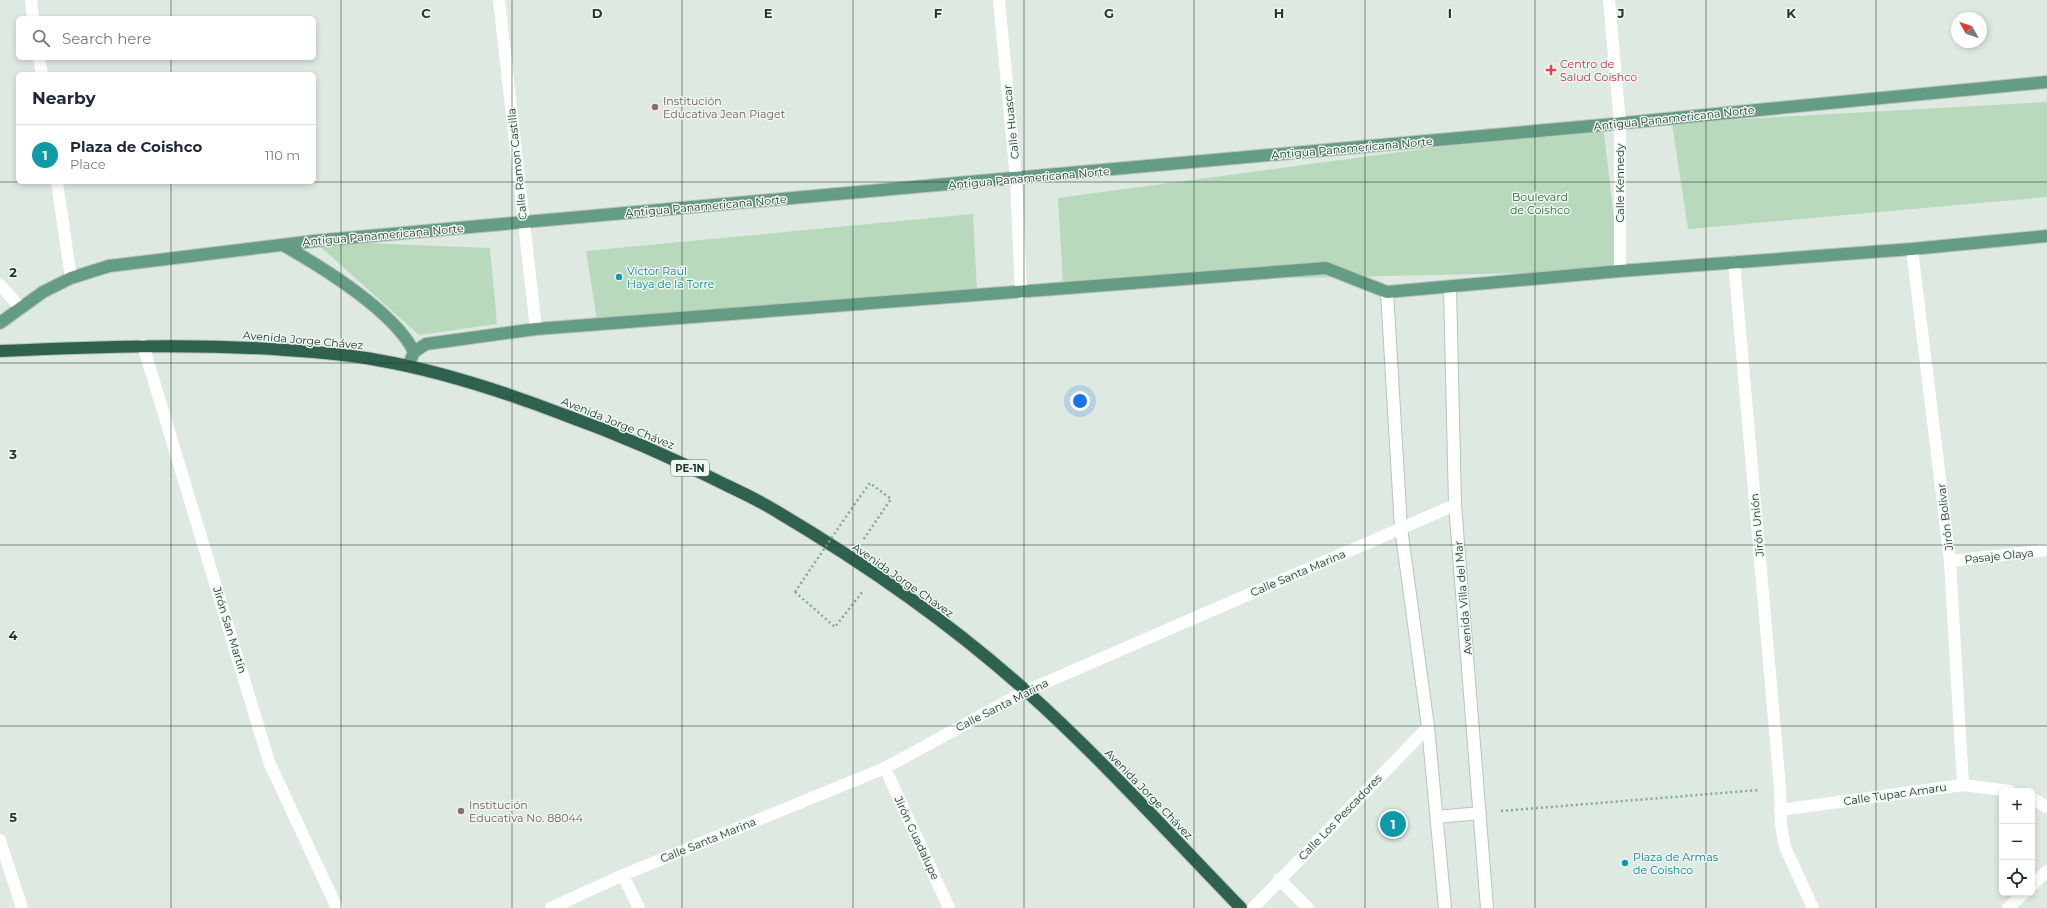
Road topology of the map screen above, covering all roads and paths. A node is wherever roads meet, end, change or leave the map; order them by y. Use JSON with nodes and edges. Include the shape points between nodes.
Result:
{"nodes":[{"id":1,"x":31,"y":0,"type":"edge"},
{"id":2,"x":499,"y":0,"type":"edge"},
{"id":3,"x":999,"y":0,"type":"edge"},
{"id":4,"x":1610,"y":0,"type":"edge"},
{"id":5,"x":34,"y":16,"type":"edge"},
{"id":6,"x":39,"y":60,"type":"edge"},
{"id":7,"x":42,"y":72,"type":"edge"},
{"id":8,"x":2047,"y":82,"type":"edge"},
{"id":9,"x":1620,"y":122,"type":"junction"},
{"id":10,"x":1016,"y":179,"type":"junction"},
{"id":11,"x":57,"y":184,"type":"edge"},
{"id":12,"x":523,"y":221,"type":"junction"},
{"id":13,"x":2047,"y":236,"type":"edge"},
{"id":14,"x":283,"y":244,"type":"junction"},
{"id":15,"x":1912,"y":249,"type":"junction"},
{"id":16,"x":1734,"y":262,"type":"junction"},
{"id":17,"x":1620,"y":271,"type":"junction"},
{"id":18,"x":71,"y":278,"type":"junction"},
{"id":19,"x":0,"y":285,"type":"edge"},
{"id":20,"x":1450,"y":287,"type":"junction"},
{"id":21,"x":1387,"y":292,"type":"junction"},
{"id":22,"x":1021,"y":293,"type":"junction"},
{"id":23,"x":20,"y":307,"type":"junction"},
{"id":24,"x":0,"y":323,"type":"edge"},
{"id":25,"x":536,"y":328,"type":"junction"},
{"id":26,"x":143,"y":345,"type":"junction"},
{"id":27,"x":0,"y":351,"type":"edge"},
{"id":28,"x":414,"y":352,"type":"junction"},
{"id":29,"x":408,"y":366,"type":"junction"},
{"id":30,"x":1455,"y":505,"type":"junction"},
{"id":31,"x":1401,"y":528,"type":"junction"},
{"id":32,"x":2047,"y":550,"type":"edge"},
{"id":33,"x":851,"y":558,"type":"junction"},
{"id":34,"x":1950,"y":561,"type":"junction"},
{"id":35,"x":876,"y":575,"type":"junction"},
{"id":36,"x":1026,"y":691,"type":"junction"},
{"id":37,"x":1428,"y":727,"type":"junction"},
{"id":38,"x":885,"y":768,"type":"junction"},
{"id":39,"x":1963,"y":785,"type":"junction"},
{"id":40,"x":1780,"y":788,"type":"junction"},
{"id":41,"x":1999,"y":790,"type":"edge"},
{"id":42,"x":2035,"y":800,"type":"edge"},
{"id":43,"x":2047,"y":807,"type":"edge"},
{"id":44,"x":1780,"y":810,"type":"junction"},
{"id":45,"x":1480,"y":813,"type":"junction"},
{"id":46,"x":1437,"y":817,"type":"junction"},
{"id":47,"x":0,"y":840,"type":"edge"},
{"id":48,"x":2047,"y":871,"type":"edge"},
{"id":49,"x":623,"y":875,"type":"junction"},
{"id":50,"x":1279,"y":879,"type":"junction"},
{"id":51,"x":2035,"y":882,"type":"edge"},
{"id":52,"x":2021,"y":896,"type":"edge"},
{"id":53,"x":22,"y":908,"type":"edge"},
{"id":54,"x":337,"y":908,"type":"edge"},
{"id":55,"x":551,"y":908,"type":"edge"},
{"id":56,"x":639,"y":908,"type":"edge"},
{"id":57,"x":949,"y":908,"type":"edge"},
{"id":58,"x":1241,"y":908,"type":"edge"},
{"id":59,"x":1253,"y":908,"type":"edge"},
{"id":60,"x":1308,"y":908,"type":"edge"},
{"id":61,"x":1445,"y":908,"type":"edge"},
{"id":62,"x":1488,"y":908,"type":"edge"},
{"id":63,"x":1813,"y":908,"type":"edge"},
{"id":64,"x":2008,"y":908,"type":"edge"}],
"edges":[{"from":1,"to":5,"type":"street"},
{"from":2,"to":12,"type":"street","name":"Calle Ramon Castilla"},
{"from":3,"to":10,"type":"street","name":"Calle Huascar"},
{"from":4,"to":9,"type":"street","name":"Calle Kennedy"},
{"from":6,"to":7,"type":"street"},
{"from":8,"to":9,"type":"main road","name":"Antigua Panamericana Norte"},
{"from":9,"to":10,"type":"main road","name":"Antigua Panamericana Norte"},
{"from":9,"to":17,"type":"street","name":"Calle Kennedy"},
{"from":10,"to":12,"type":"main road","name":"Antigua Panamericana Norte"},
{"from":10,"to":22,"type":"street","name":"Calle Huascar"},
{"from":11,"to":18,"type":"street"},
{"from":12,"to":14,"type":"main road","name":"Antigua Panamericana Norte"},
{"from":12,"to":25,"type":"street","name":"Calle Ramon Castilla"},
{"from":13,"to":15,"type":"main road"},
{"from":14,"to":18,"type":"main road","name":"Antigua Panamericana Norte","via":[[109,266]]},
{"from":14,"to":28,"type":"main road","via":[[313,261],[362,297],[401,331]]},
{"from":15,"to":16,"type":"main road"},
{"from":15,"to":34,"type":"street","name":"Jirón Bolivar"},
{"from":16,"to":17,"type":"main road"},
{"from":16,"to":40,"type":"street","name":"Jirón Unión"},
{"from":17,"to":20,"type":"main road"},
{"from":18,"to":23,"type":"main road","name":"Antigua Panamericana Norte","via":[[42,292]]},
{"from":19,"to":23,"type":"street"},
{"from":20,"to":21,"type":"main road"},
{"from":20,"to":30,"type":"street","name":"Avenida Villa del Mar"},
{"from":21,"to":22,"type":"main road","via":[[1326,268]]},
{"from":21,"to":31,"type":"street"},
{"from":22,"to":25,"type":"main road"},
{"from":23,"to":24,"type":"main road","name":"Antigua Panamericana Norte"},
{"from":25,"to":28,"type":"main road","via":[[426,344]]},
{"from":26,"to":27,"type":"highway","name":"Avenida Jorge Chávez","number":"PE-1N"},
{"from":26,"to":29,"type":"highway","name":"Avenida Jorge Chávez","number":"PE-1N","via":[[249,347],[337,354]]},
{"from":26,"to":54,"type":"street","name":"Jirón San Martín","via":[[269,762]]},
{"from":28,"to":29,"type":"main road"},
{"from":29,"to":33,"type":"highway","name":"Avenida Jorge Chávez","number":"PE-1N","via":[[447,374],[501,392],[639,444],[774,509]]},
{"from":30,"to":31,"type":"street","name":"Calle Santa Marina"},
{"from":30,"to":45,"type":"street","name":"Avenida Villa del Mar"},
{"from":31,"to":36,"type":"street","name":"Calle Santa Marina"},
{"from":31,"to":37,"type":"street"},
{"from":32,"to":34,"type":"street","name":"Pasaje Olaya"},
{"from":33,"to":35,"type":"highway","name":"Avenida Jorge Chávez","number":"PE-1N"},
{"from":33,"to":35,"type":"path","bridge":true,"via":[[891,499],[870,483],[795,592],[835,626]]},
{"from":34,"to":39,"type":"street","name":"Jirón Bolivar"},
{"from":35,"to":36,"type":"highway","name":"Avenida Jorge Chávez","number":"PE-1N","via":[[964,638]]},
{"from":36,"to":38,"type":"street","name":"Calle Santa Marina"},
{"from":36,"to":58,"type":"highway","name":"Avenida Jorge Chávez","number":"PE-1N"},
{"from":37,"to":46,"type":"street"},
{"from":37,"to":50,"type":"street","name":"Calle Los Pescadores"},
{"from":38,"to":49,"type":"street","name":"Calle Santa Marina"},
{"from":38,"to":57,"type":"street","name":"Jirón Guadalupe"},
{"from":39,"to":41,"type":"street","name":"Calle Tupac Amaru"},
{"from":39,"to":44,"type":"street","name":"Calle Tupac Amaru"},
{"from":40,"to":44,"type":"street","name":"Jirón Unión"},
{"from":40,"to":45,"type":"path"},
{"from":42,"to":43,"type":"street"},
{"from":44,"to":63,"type":"street","name":"Jirón Unión","via":[[1785,846]]},
{"from":45,"to":46,"type":"street"},
{"from":45,"to":62,"type":"street","name":"Avenida Villa del Mar"},
{"from":46,"to":61,"type":"street"},
{"from":47,"to":53,"type":"street"},
{"from":48,"to":51,"type":"street"},
{"from":49,"to":55,"type":"street","name":"Calle Santa Marina"},
{"from":49,"to":56,"type":"street"},
{"from":50,"to":59,"type":"street","name":"Calle Los Pescadores"},
{"from":50,"to":60,"type":"street"},
{"from":52,"to":64,"type":"street"}]}
